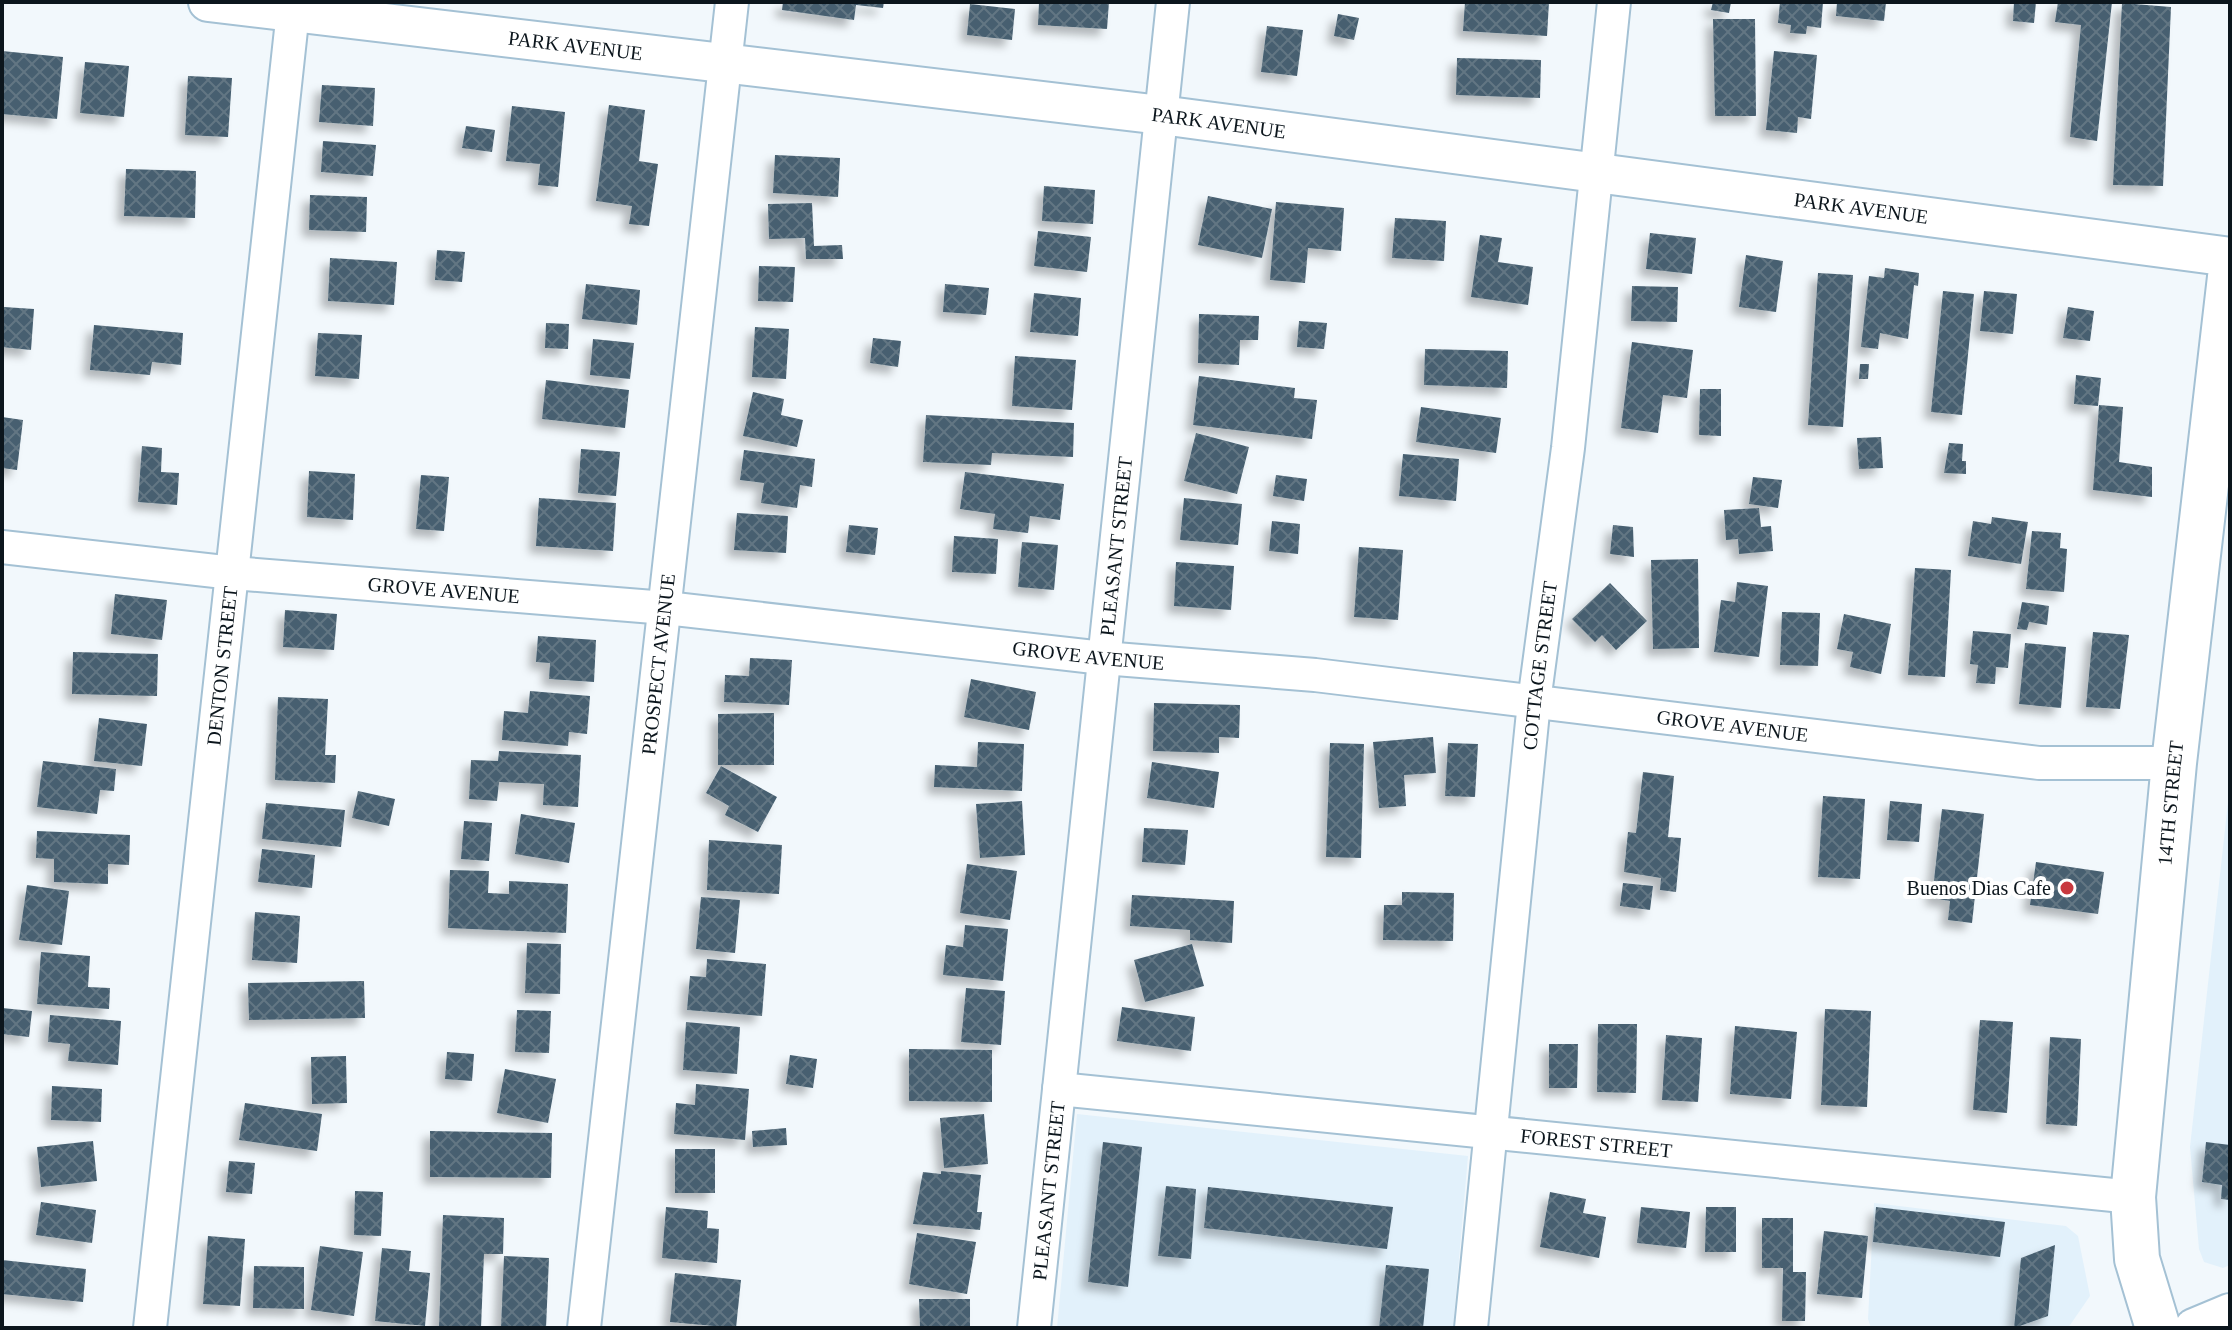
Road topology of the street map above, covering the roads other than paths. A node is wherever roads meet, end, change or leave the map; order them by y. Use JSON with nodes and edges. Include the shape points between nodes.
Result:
{"nodes":[{"id":1,"x":208,"y":2,"type":"edge"},
{"id":2,"x":732,"y":2,"type":"edge"},
{"id":3,"x":1173,"y":2,"type":"edge"},
{"id":4,"x":1614,"y":2,"type":"edge"},
{"id":5,"x":293,"y":7,"type":"edge"},
{"id":6,"x":726,"y":61,"type":"junction"},
{"id":7,"x":1161,"y":115,"type":"junction"},
{"id":8,"x":1598,"y":175,"type":"junction"},
{"id":9,"x":2230,"y":257,"type":"edge"},
{"id":10,"x":2230,"y":277,"type":"edge"},
{"id":11,"x":2,"y":547,"type":"edge"},
{"id":12,"x":233,"y":573,"type":"junction"},
{"id":13,"x":666,"y":608,"type":"junction"},
{"id":14,"x":1103,"y":658,"type":"junction"},
{"id":15,"x":1534,"y":702,"type":"junction"},
{"id":16,"x":2174,"y":763,"type":"junction"},
{"id":17,"x":1059,"y":1089,"type":"junction"},
{"id":18,"x":1492,"y":1132,"type":"junction"},
{"id":19,"x":2133,"y":1197,"type":"junction"},
{"id":20,"x":2230,"y":1313,"type":"edge"},
{"id":21,"x":150,"y":1328,"type":"edge"},
{"id":22,"x":584,"y":1328,"type":"edge"},
{"id":23,"x":1034,"y":1328,"type":"edge"},
{"id":24,"x":1471,"y":1328,"type":"edge"},
{"id":25,"x":2158,"y":1328,"type":"edge"},
{"id":26,"x":2194,"y":1328,"type":"edge"}],
"edges":[{"from":1,"to":5,"type":"street","name":"PARK AVENUE"},
{"from":2,"to":6,"type":"street","name":"PROSPECT AVENUE"},
{"from":3,"to":7,"type":"street","name":"PLEASANT STREET"},
{"from":4,"to":8,"type":"street","name":"COTTAGE STREET"},
{"from":5,"to":6,"type":"street","name":"PARK AVENUE"},
{"from":5,"to":12,"type":"street","name":"DENTON STREET"},
{"from":6,"to":7,"type":"street","name":"PARK AVENUE"},
{"from":6,"to":13,"type":"street","name":"PROSPECT AVENUE"},
{"from":7,"to":8,"type":"street","name":"PARK AVENUE"},
{"from":7,"to":14,"type":"street","name":"PLEASANT STREET"},
{"from":8,"to":9,"type":"street","name":"PARK AVENUE"},
{"from":8,"to":15,"type":"street","name":"COTTAGE STREET"},
{"from":10,"to":16,"type":"main road","name":"14TH STREET"},
{"from":11,"to":12,"type":"street","name":"GROVE AVENUE"},
{"from":12,"to":13,"type":"street","name":"GROVE AVENUE"},
{"from":12,"to":21,"type":"street","name":"DENTON STREET"},
{"from":13,"to":14,"type":"street","name":"GROVE AVENUE"},
{"from":13,"to":22,"type":"street","name":"PROSPECT AVENUE"},
{"from":14,"to":15,"type":"street","name":"GROVE AVENUE","via":[[1315,675]]},
{"from":14,"to":17,"type":"street","name":"PLEASANT STREET"},
{"from":15,"to":16,"type":"street","name":"GROVE AVENUE","via":[[2039,763]]},
{"from":15,"to":18,"type":"street","name":"COTTAGE STREET"},
{"from":16,"to":19,"type":"main road","name":"14TH STREET"},
{"from":17,"to":18,"type":"street","name":"FOREST STREET"},
{"from":17,"to":23,"type":"street","name":"PLEASANT STREET"},
{"from":18,"to":19,"type":"street","name":"FOREST STREET"},
{"from":18,"to":24,"type":"street","name":"COTTAGE STREET"},
{"from":19,"to":25,"type":"main road","name":"14TH STREET","via":[[2137,1259]]},
{"from":20,"to":26,"type":"street"}]}
